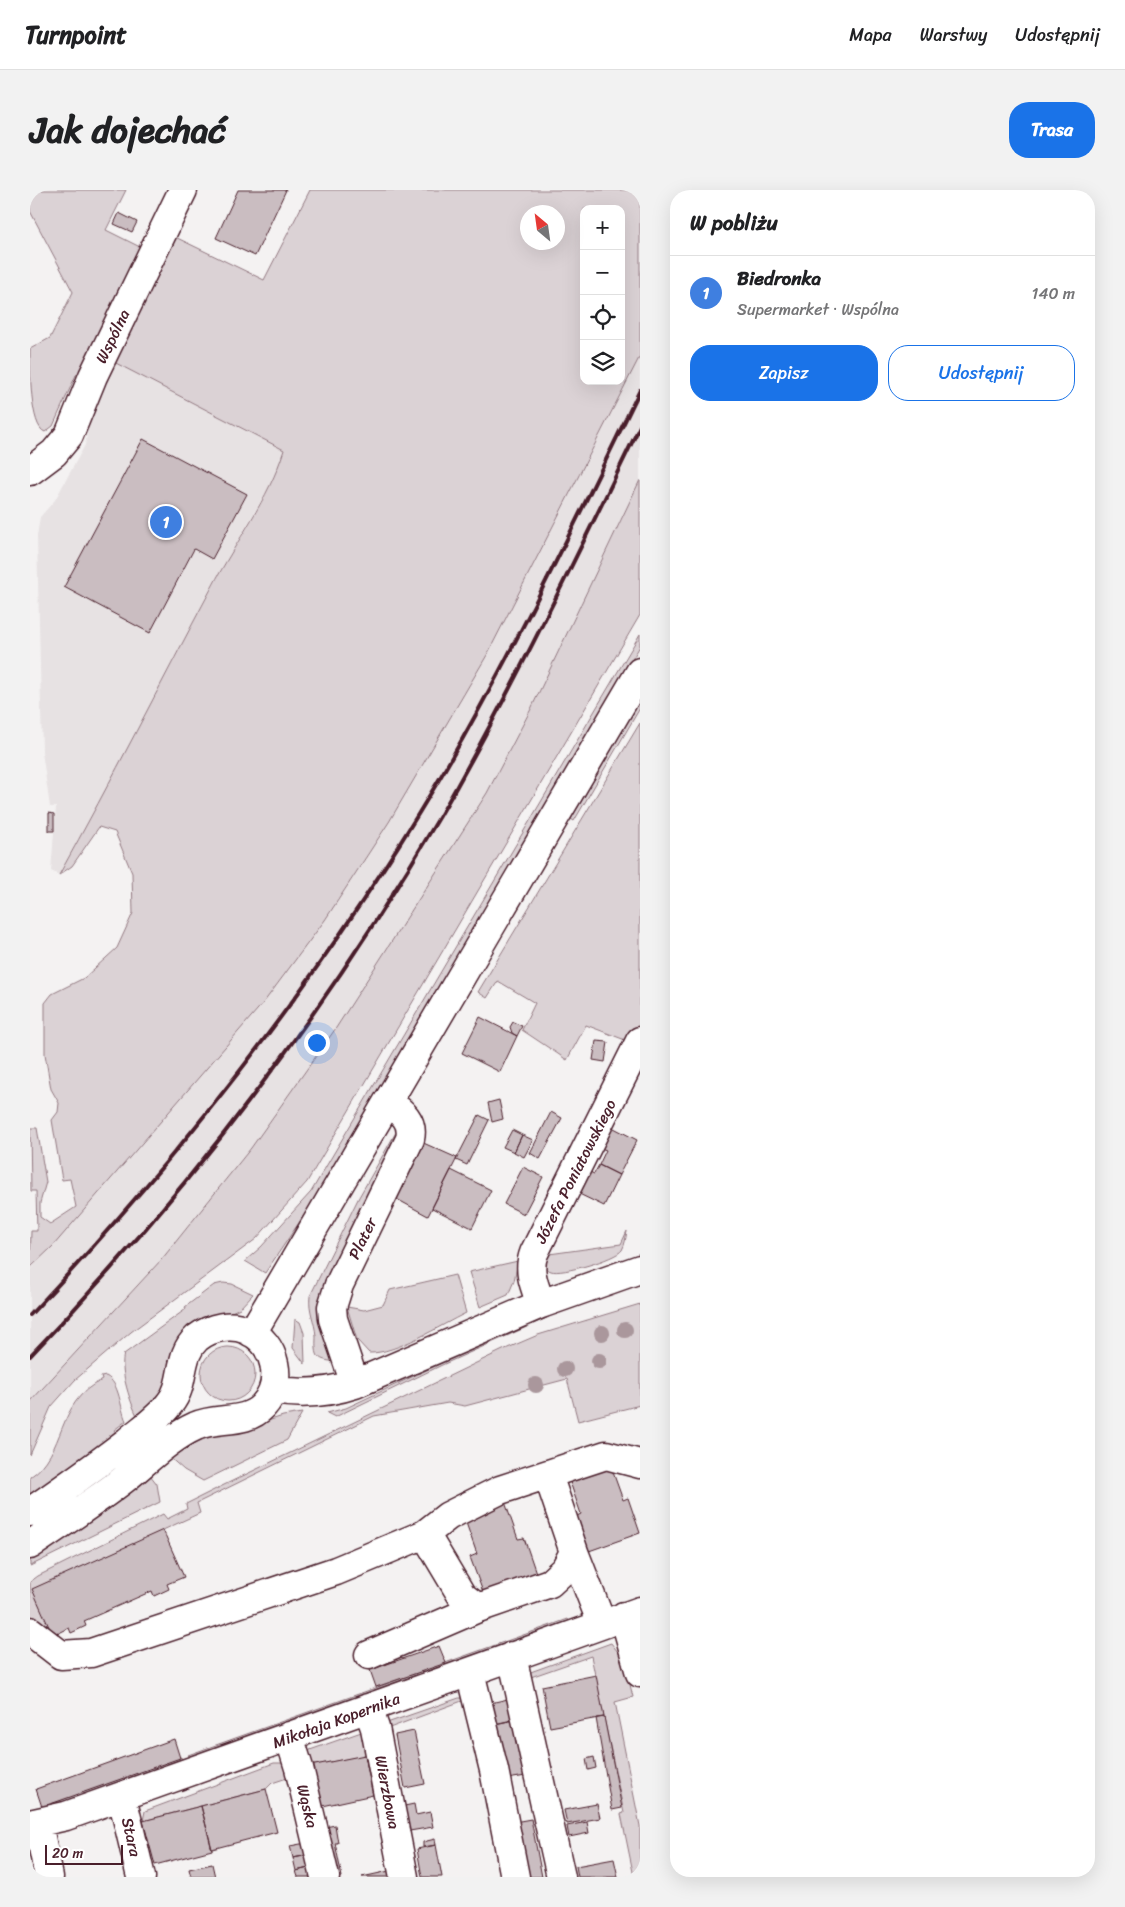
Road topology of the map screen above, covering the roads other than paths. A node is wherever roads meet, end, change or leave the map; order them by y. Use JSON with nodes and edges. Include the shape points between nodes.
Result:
{"nodes":[{"id":1,"x":183,"y":190,"type":"edge"},
{"id":2,"x":30,"y":471,"type":"edge"},
{"id":3,"x":640,"y":672,"type":"edge"},
{"id":4,"x":640,"y":1041,"type":"edge"},
{"id":5,"x":388,"y":1103,"type":"junction"},
{"id":6,"x":640,"y":1269,"type":"edge"},
{"id":7,"x":541,"y":1304,"type":"junction"},
{"id":8,"x":252,"y":1333,"type":"junction"},
{"id":9,"x":355,"y":1384,"type":"junction"},
{"id":10,"x":273,"y":1390,"type":"junction"},
{"id":11,"x":640,"y":1464,"type":"edge"},
{"id":12,"x":548,"y":1475,"type":"junction"},
{"id":13,"x":30,"y":1512,"type":"edge"},
{"id":14,"x":425,"y":1534,"type":"junction"},
{"id":15,"x":30,"y":1545,"type":"edge"},
{"id":16,"x":574,"y":1552,"type":"junction"},
{"id":17,"x":550,"y":1583,"type":"junction"},
{"id":18,"x":591,"y":1596,"type":"junction"},
{"id":19,"x":478,"y":1608,"type":"junction"},
{"id":20,"x":622,"y":1617,"type":"edge"},
{"id":21,"x":30,"y":1631,"type":"edge"},
{"id":22,"x":370,"y":1655,"type":"dead end"},
{"id":23,"x":512,"y":1656,"type":"junction"},
{"id":24,"x":470,"y":1672,"type":"junction"},
{"id":25,"x":640,"y":1673,"type":"edge"},
{"id":26,"x":368,"y":1708,"type":"junction"},
{"id":27,"x":289,"y":1736,"type":"junction"},
{"id":28,"x":122,"y":1797,"type":"junction"},
{"id":29,"x":34,"y":1823,"type":"edge"},
{"id":30,"x":50,"y":1877,"type":"edge"},
{"id":31,"x":141,"y":1877,"type":"edge"},
{"id":32,"x":325,"y":1877,"type":"edge"},
{"id":33,"x":404,"y":1877,"type":"edge"},
{"id":34,"x":514,"y":1877,"type":"edge"},
{"id":35,"x":562,"y":1877,"type":"edge"}],
"edges":[{"from":1,"to":2,"type":"street","name":"Wspólna","via":[[93,376],[73,428],[59,448]]},
{"from":3,"to":5,"type":"street"},
{"from":4,"to":7,"type":"street","name":"Józefa Poniatowskiego","via":[[534,1253],[532,1276]]},
{"from":5,"to":8,"type":"street"},
{"from":5,"to":9,"type":"street","name":"Plater","via":[[405,1114],[410,1139],[339,1284],[332,1307],[334,1325]]},
{"from":6,"to":7,"type":"street"},
{"from":7,"to":9,"type":"street"},
{"from":8,"to":10,"type":"street","via":[[273,1356],[276,1372]]},
{"from":8,"to":13,"type":"street","via":[[229,1326],[215,1328],[198,1338],[185,1357],[176,1395],[164,1411],[106,1458]]},
{"from":9,"to":10,"type":"street","via":[[324,1392]]},
{"from":10,"to":15,"type":"street","via":[[261,1408],[248,1416],[210,1421],[183,1432],[99,1498]]},
{"from":11,"to":12,"type":"street","via":[[606,1454]]},
{"from":12,"to":14,"type":"street","via":[[492,1494],[448,1516]]},
{"from":12,"to":16,"type":"street"},
{"from":14,"to":19,"type":"street","via":[[449,1578],[462,1596]]},
{"from":14,"to":21,"type":"street","via":[[336,1571],[91,1653],[61,1655]]},
{"from":16,"to":17,"type":"street","via":[[565,1570]]},
{"from":16,"to":18,"type":"street"},
{"from":17,"to":18,"type":"street","via":[[571,1585]]},
{"from":17,"to":19,"type":"street"},
{"from":18,"to":20,"type":"street"},
{"from":19,"to":22,"type":"street"},
{"from":20,"to":23,"type":"street","name":"Mikołaja Kopernika"},
{"from":20,"to":25,"type":"street"},
{"from":23,"to":24,"type":"street","name":"Mikołaja Kopernika"},
{"from":23,"to":35,"type":"street"},
{"from":24,"to":26,"type":"street","name":"Mikołaja Kopernika"},
{"from":24,"to":34,"type":"street","via":[[494,1770]]},
{"from":26,"to":27,"type":"street","name":"Mikołaja Kopernika"},
{"from":26,"to":33,"type":"street","name":"Wierzbowa","via":[[377,1737]]},
{"from":27,"to":28,"type":"street","name":"Mikołaja Kopernika"},
{"from":27,"to":32,"type":"street","name":"Wąska"},
{"from":28,"to":29,"type":"street","name":"Mikołaja Kopernika"},
{"from":28,"to":31,"type":"street","name":"Stara"},
{"from":29,"to":30,"type":"street"}]}
